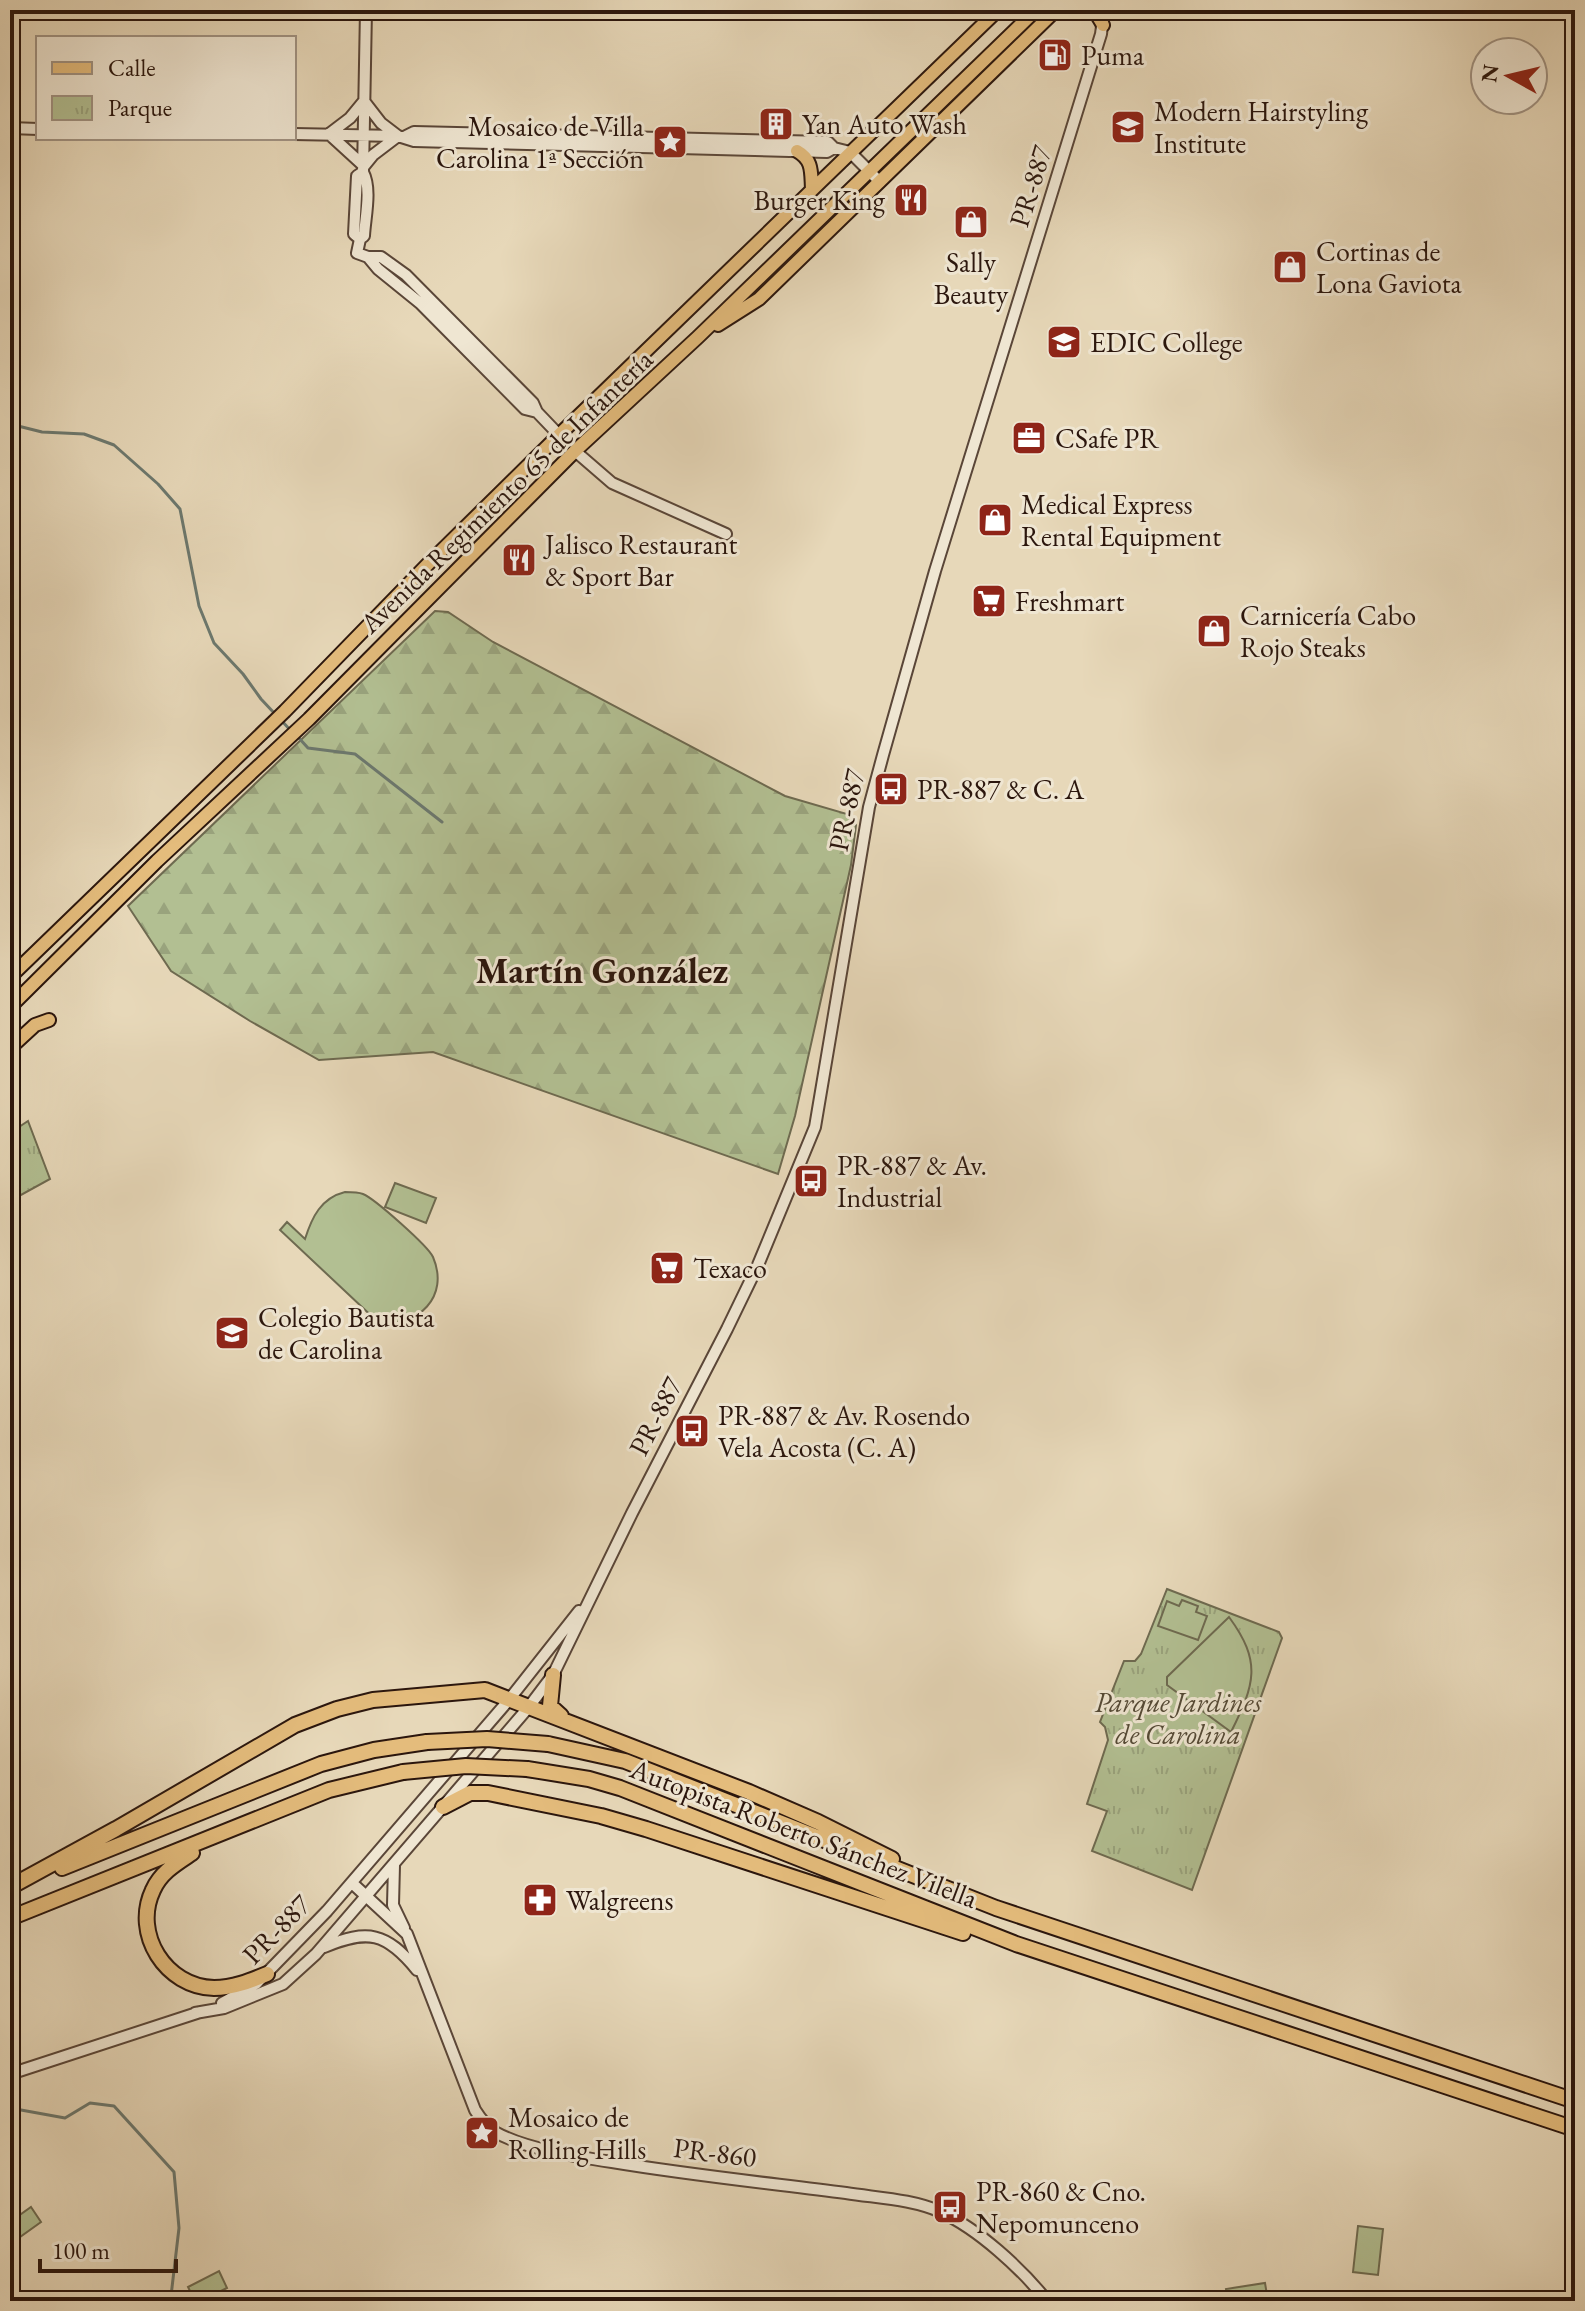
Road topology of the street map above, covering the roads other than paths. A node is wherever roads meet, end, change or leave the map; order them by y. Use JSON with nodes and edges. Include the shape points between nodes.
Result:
{"nodes":[{"id":1,"x":366,"y":10,"type":"edge"},
{"id":2,"x":1036,"y":10,"type":"edge"},
{"id":3,"x":1056,"y":10,"type":"edge"},
{"id":4,"x":1094,"y":10,"type":"edge"},
{"id":5,"x":1104,"y":10,"type":"edge"},
{"id":6,"x":996,"y":11,"type":"edge"},
{"id":7,"x":1103,"y":25,"type":"junction"},
{"id":8,"x":364,"y":101,"type":"junction"},
{"id":9,"x":10,"y":128,"type":"edge"},
{"id":10,"x":36,"y":129,"type":"edge"},
{"id":11,"x":296,"y":134,"type":"edge"},
{"id":12,"x":329,"y":134,"type":"junction"},
{"id":13,"x":364,"y":135,"type":"junction"},
{"id":14,"x":402,"y":136,"type":"junction"},
{"id":15,"x":834,"y":148,"type":"junction"},
{"id":16,"x":797,"y":151,"type":"junction"},
{"id":17,"x":850,"y":152,"type":"junction"},
{"id":18,"x":364,"y":169,"type":"junction"},
{"id":19,"x":875,"y":177,"type":"junction"},
{"id":20,"x":812,"y":189,"type":"junction"},
{"id":21,"x":559,"y":435,"type":"junction"},
{"id":22,"x":575,"y":451,"type":"junction"},
{"id":23,"x":726,"y":534,"type":"dead end"},
{"id":24,"x":10,"y":977,"type":"edge"},
{"id":25,"x":10,"y":1007,"type":"edge"},
{"id":26,"x":49,"y":1020,"type":"dead end"},
{"id":27,"x":10,"y":1048,"type":"edge"},
{"id":28,"x":590,"y":1597,"type":"junction"},
{"id":29,"x":553,"y":1675,"type":"junction"},
{"id":30,"x":508,"y":1701,"type":"junction"},
{"id":31,"x":528,"y":1708,"type":"junction"},
{"id":32,"x":568,"y":1721,"type":"junction"},
{"id":33,"x":443,"y":1807,"type":"junction"},
{"id":34,"x":215,"y":1837,"type":"junction"},
{"id":35,"x":394,"y":1865,"type":"junction"},
{"id":36,"x":352,"y":1883,"type":"junction"},
{"id":37,"x":10,"y":1888,"type":"edge"},
{"id":38,"x":960,"y":1894,"type":"junction"},
{"id":39,"x":366,"y":1897,"type":"junction"},
{"id":40,"x":10,"y":1918,"type":"edge"},
{"id":41,"x":407,"y":1934,"type":"junction"},
{"id":42,"x":322,"y":1948,"type":"junction"},
{"id":43,"x":1094,"y":1970,"type":"junction"},
{"id":44,"x":267,"y":1974,"type":"junction"},
{"id":45,"x":425,"y":1980,"type":"junction"},
{"id":46,"x":195,"y":2013,"type":"junction"},
{"id":47,"x":10,"y":2074,"type":"edge"},
{"id":48,"x":1575,"y":2101,"type":"edge"},
{"id":49,"x":1575,"y":2129,"type":"edge"},
{"id":50,"x":1047,"y":2301,"type":"edge"}],
"edges":[{"from":1,"to":8,"type":"street"},
{"from":2,"to":19,"type":"main road"},
{"from":3,"to":19,"type":"main road"},
{"from":4,"to":7,"type":"main road"},
{"from":5,"to":7,"type":"street","name":"PR-887"},
{"from":6,"to":17,"type":"main road","name":"Avenida Regimiento 65 de Infantería"},
{"from":7,"to":28,"type":"street","name":"PR-887","via":[[879,768],[815,1127],[758,1265]]},
{"from":8,"to":12,"type":"street"},
{"from":8,"to":13,"type":"street"},
{"from":8,"to":14,"type":"street","via":[[381,123]]},
{"from":9,"to":10,"type":"street"},
{"from":11,"to":12,"type":"street"},
{"from":12,"to":13,"type":"street"},
{"from":12,"to":18,"type":"street"},
{"from":13,"to":14,"type":"street"},
{"from":13,"to":18,"type":"street"},
{"from":14,"to":15,"type":"street","via":[[414,132],[828,142]]},
{"from":14,"to":16,"type":"street","via":[[414,141]]},
{"from":14,"to":18,"type":"street","via":[[373,155]]},
{"from":15,"to":16,"type":"street"},
{"from":15,"to":17,"type":"street"},
{"from":16,"to":20,"type":"main road","via":[[811,166]]},
{"from":17,"to":19,"type":"street"},
{"from":17,"to":20,"type":"main road","name":"Avenida Regimiento 65 de Infantería"},
{"from":18,"to":21,"type":"street","via":[[357,176],[362,192],[354,234],[360,239],[357,253],[438,314],[509,386],[533,403]]},
{"from":19,"to":22,"type":"main road","name":"Avenida Regimiento 65 de Infantería","via":[[759,299],[698,337]]},
{"from":20,"to":21,"type":"main road","name":"Avenida Regimiento 65 de Infantería"},
{"from":21,"to":24,"type":"main road","name":"Avenida Regimiento 65 de Infantería"},
{"from":22,"to":23,"type":"street","via":[[612,483]]},
{"from":22,"to":25,"type":"main road","name":"Avenida Regimiento 65 de Infantería","via":[[309,719]]},
{"from":26,"to":27,"type":"main road","via":[[35,1025]]},
{"from":28,"to":29,"type":"street","name":"PR-887"},
{"from":28,"to":30,"type":"street","name":"PR-887"},
{"from":29,"to":31,"type":"street","name":"PR-887"},
{"from":29,"to":32,"type":"highway","via":[[550,1706]]},
{"from":30,"to":31,"type":"highway"},
{"from":30,"to":36,"type":"street","name":"PR-887"},
{"from":30,"to":37,"type":"highway","via":[[485,1690],[373,1700],[317,1715]]},
{"from":31,"to":32,"type":"highway"},
{"from":31,"to":33,"type":"street","name":"PR-887"},
{"from":32,"to":38,"type":"highway","via":[[818,1822]]},
{"from":33,"to":35,"type":"street","name":"PR-887"},
{"from":33,"to":43,"type":"highway","via":[[470,1793],[488,1793],[601,1816],[1052,1963]]},
{"from":34,"to":40,"type":"highway","name":"Autopista Roberto Sánchez Vilella"},
{"from":34,"to":43,"type":"highway","name":"Autopista Roberto Sánchez Vilella","bridge":true,"via":[[329,1790],[403,1772],[466,1766],[574,1776],[620,1788],[968,1926]]},
{"from":34,"to":44,"type":"highway","via":[[179,1860],[158,1882],[147,1912],[151,1945],[173,1973],[199,1986],[229,1987]]},
{"from":35,"to":39,"type":"street","name":"PR-887"},
{"from":35,"to":41,"type":"street","via":[[393,1905]]},
{"from":36,"to":39,"type":"street","name":"PR-860","number":"PR-860"},
{"from":36,"to":44,"type":"street","name":"PR-887"},
{"from":37,"to":38,"type":"highway","name":"Autopista Roberto Sánchez Vilella","bridge":true,"via":[[321,1764],[427,1742],[487,1739],[548,1744],[652,1771]]},
{"from":38,"to":48,"type":"highway","name":"Autopista Roberto Sánchez Vilella"},
{"from":39,"to":41,"type":"street","name":"PR-860","number":"PR-860"},
{"from":39,"to":42,"type":"street","name":"PR-887"},
{"from":41,"to":45,"type":"street","name":"PR-860","number":"PR-860"},
{"from":42,"to":45,"type":"street","via":[[370,1935],[392,1945]]},
{"from":42,"to":46,"type":"street","name":"PR-887","via":[[283,1984],[224,2008]]},
{"from":43,"to":49,"type":"highway","name":"Autopista Roberto Sánchez Vilella"},
{"from":44,"to":46,"type":"street","name":"PR-887","via":[[246,1990]]},
{"from":45,"to":50,"type":"street","name":"PR-860","number":"PR-860","via":[[475,2110],[496,2132],[569,2156],[928,2207],[995,2248]]},
{"from":46,"to":47,"type":"street","name":"PR-887"}]}
